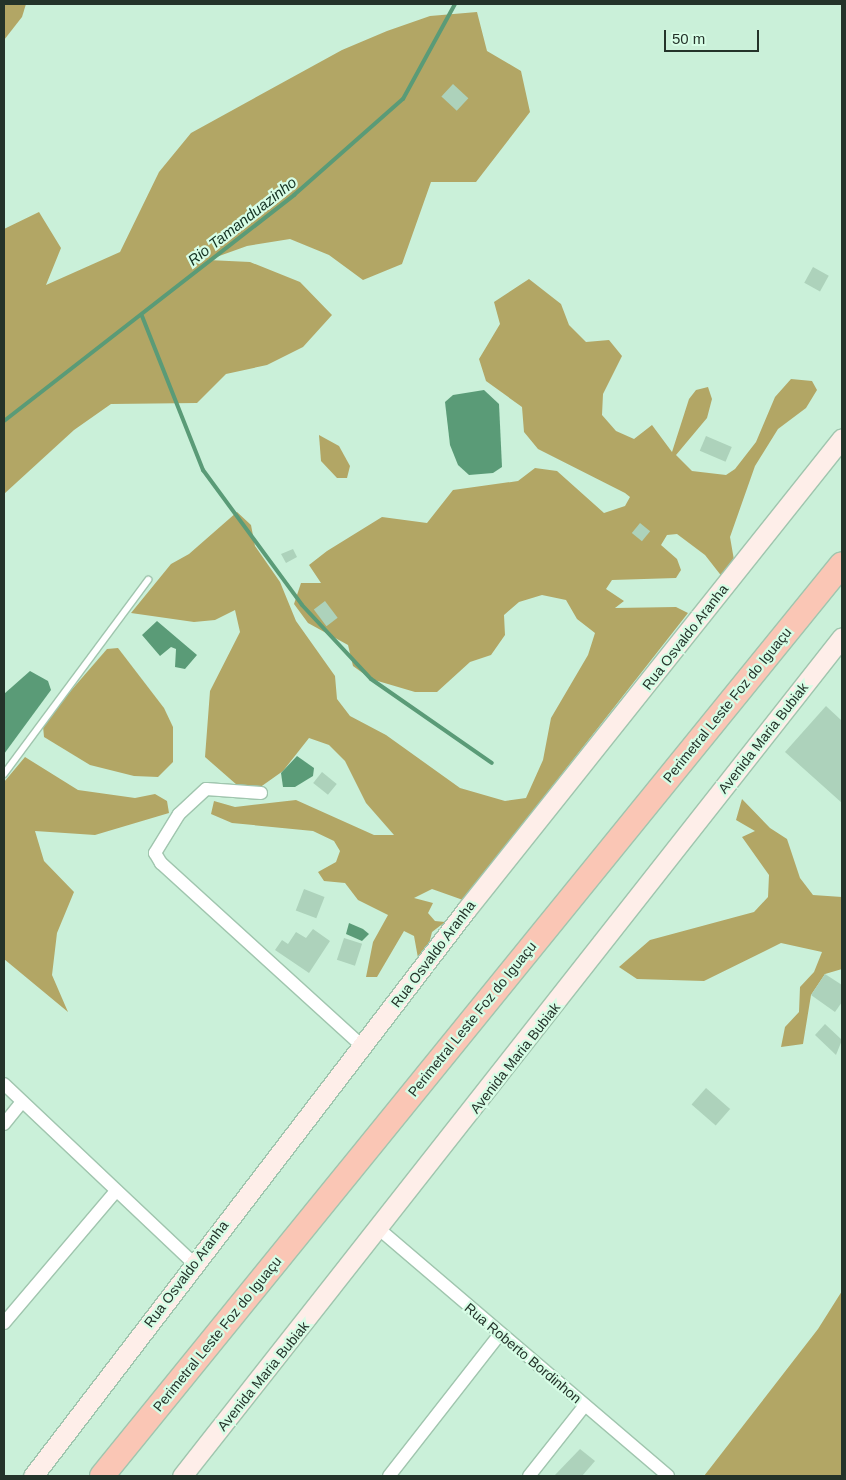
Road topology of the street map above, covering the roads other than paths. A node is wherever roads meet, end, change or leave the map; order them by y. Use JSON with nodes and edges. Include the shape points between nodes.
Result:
{"nodes":[{"id":1,"x":842,"y":438,"type":"edge"},
{"id":2,"x":842,"y":564,"type":"edge"},
{"id":3,"x":148,"y":580,"type":"dead end"},
{"id":4,"x":842,"y":636,"type":"edge"},
{"id":5,"x":4,"y":774,"type":"edge"},
{"id":6,"x":261,"y":793,"type":"dead end"},
{"id":7,"x":363,"y":1047,"type":"junction"},
{"id":8,"x":4,"y":1084,"type":"edge"},
{"id":9,"x":22,"y":1102,"type":"junction"},
{"id":10,"x":4,"y":1124,"type":"edge"},
{"id":11,"x":116,"y":1191,"type":"junction"},
{"id":12,"x":380,"y":1229,"type":"junction"},
{"id":13,"x":192,"y":1262,"type":"junction"},
{"id":14,"x":4,"y":1324,"type":"edge"},
{"id":15,"x":500,"y":1334,"type":"junction"},
{"id":16,"x":585,"y":1405,"type":"junction"},
{"id":17,"x":33,"y":1476,"type":"edge"},
{"id":18,"x":102,"y":1476,"type":"edge"},
{"id":19,"x":182,"y":1476,"type":"edge"},
{"id":20,"x":389,"y":1476,"type":"edge"},
{"id":21,"x":529,"y":1476,"type":"edge"},
{"id":22,"x":668,"y":1476,"type":"edge"}],
"edges":[{"from":1,"to":7,"type":"street","name":"Rua Osvaldo Aranha","via":[[466,910]]},
{"from":2,"to":18,"type":"highway","name":"Perimetral Leste Foz do Iguaçu"},
{"from":3,"to":5,"type":"lane"},
{"from":4,"to":12,"type":"street","name":"Avenida Maria Bubiak"},
{"from":6,"to":7,"type":"street","via":[[206,789],[179,814],[156,852],[161,863]]},
{"from":7,"to":13,"type":"street","name":"Rua Osvaldo Aranha"},
{"from":8,"to":9,"type":"street"},
{"from":9,"to":10,"type":"street"},
{"from":9,"to":11,"type":"street"},
{"from":11,"to":13,"type":"street"},
{"from":11,"to":14,"type":"street"},
{"from":12,"to":15,"type":"street","name":"Rua Roberto Bordinhon"},
{"from":12,"to":19,"type":"street","name":"Avenida Maria Bubiak"},
{"from":13,"to":17,"type":"street","name":"Rua Osvaldo Aranha"},
{"from":15,"to":16,"type":"street","name":"Rua Roberto Bordinhon"},
{"from":15,"to":20,"type":"street"},
{"from":16,"to":21,"type":"street"},
{"from":16,"to":22,"type":"street","name":"Rua Roberto Bordinhon"}]}
